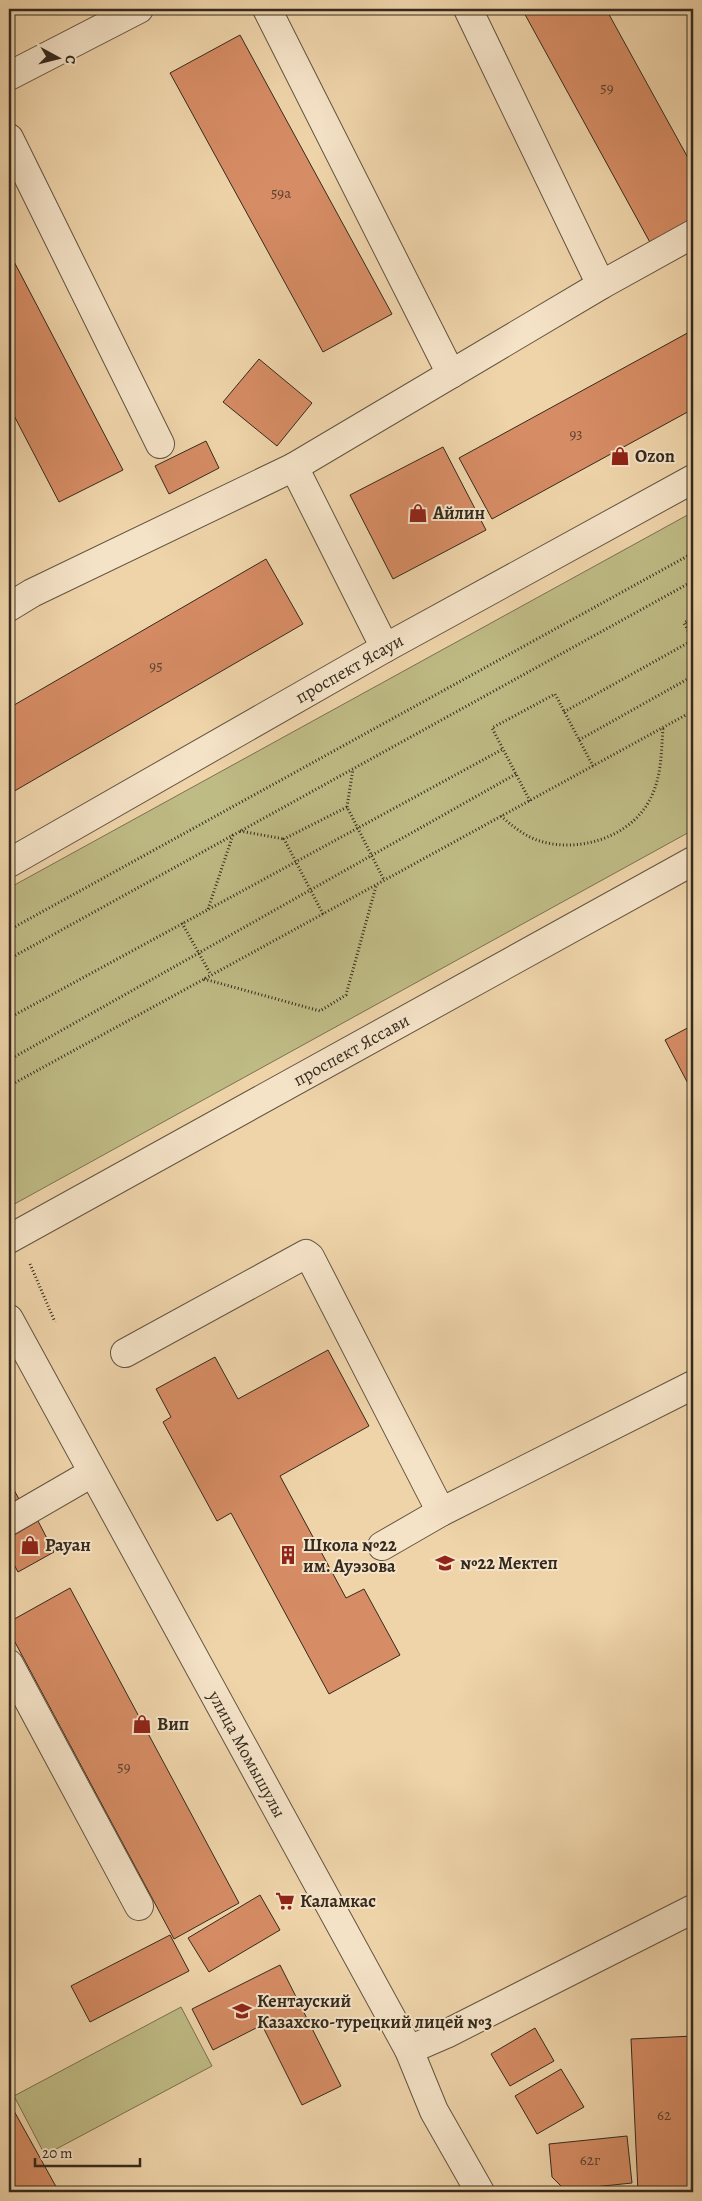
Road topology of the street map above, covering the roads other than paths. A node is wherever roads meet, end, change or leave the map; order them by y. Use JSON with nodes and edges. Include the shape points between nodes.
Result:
{"nodes":[{"id":1,"x":139,"y":9,"type":"edge"},
{"id":2,"x":268,"y":9,"type":"edge"},
{"id":3,"x":468,"y":9,"type":"edge"},
{"id":4,"x":9,"y":76,"type":"edge"},
{"id":5,"x":9,"y":138,"type":"edge"},
{"id":6,"x":693,"y":234,"type":"edge"},
{"id":7,"x":601,"y":285,"type":"junction"},
{"id":8,"x":451,"y":374,"type":"junction"},
{"id":9,"x":160,"y":444,"type":"dead end"},
{"id":10,"x":294,"y":467,"type":"junction"},
{"id":11,"x":693,"y":478,"type":"edge"},
{"id":12,"x":9,"y":607,"type":"edge"},
{"id":13,"x":385,"y":648,"type":"junction"},
{"id":14,"x":693,"y":861,"type":"edge"},
{"id":15,"x":9,"y":863,"type":"edge"},
{"id":16,"x":13,"y":1237,"type":"edge"},
{"id":17,"x":9,"y":1319,"type":"edge"},
{"id":18,"x":125,"y":1353,"type":"dead end"},
{"id":19,"x":693,"y":1385,"type":"edge"},
{"id":20,"x":92,"y":1473,"type":"junction"},
{"id":21,"x":441,"y":1512,"type":"junction"},
{"id":22,"x":9,"y":1521,"type":"edge"},
{"id":23,"x":382,"y":1546,"type":"dead end"},
{"id":24,"x":9,"y":1664,"type":"edge"},
{"id":25,"x":139,"y":1906,"type":"dead end"},
{"id":26,"x":693,"y":1909,"type":"edge"},
{"id":27,"x":409,"y":2050,"type":"junction"},
{"id":28,"x":480,"y":2192,"type":"edge"}],
"edges":[{"from":1,"to":4,"type":"street"},
{"from":2,"to":8,"type":"street"},
{"from":3,"to":7,"type":"street"},
{"from":5,"to":9,"type":"street"},
{"from":6,"to":7,"type":"street"},
{"from":7,"to":8,"type":"street"},
{"from":8,"to":10,"type":"street"},
{"from":10,"to":12,"type":"street"},
{"from":10,"to":13,"type":"street"},
{"from":11,"to":13,"type":"street","name":"проспект Ясауи"},
{"from":13,"to":15,"type":"street","name":"проспект Ясауи"},
{"from":14,"to":16,"type":"street","name":"проспект Яссави"},
{"from":17,"to":20,"type":"street","name":"улица Момышулы"},
{"from":18,"to":21,"type":"street","via":[[306,1254]]},
{"from":19,"to":21,"type":"street"},
{"from":20,"to":22,"type":"street"},
{"from":20,"to":27,"type":"street","name":"улица Момышулы"},
{"from":21,"to":23,"type":"street"},
{"from":24,"to":25,"type":"street"},
{"from":26,"to":27,"type":"street"},
{"from":27,"to":28,"type":"street","name":"улица Момышулы","via":[[434,2111]]}]}
